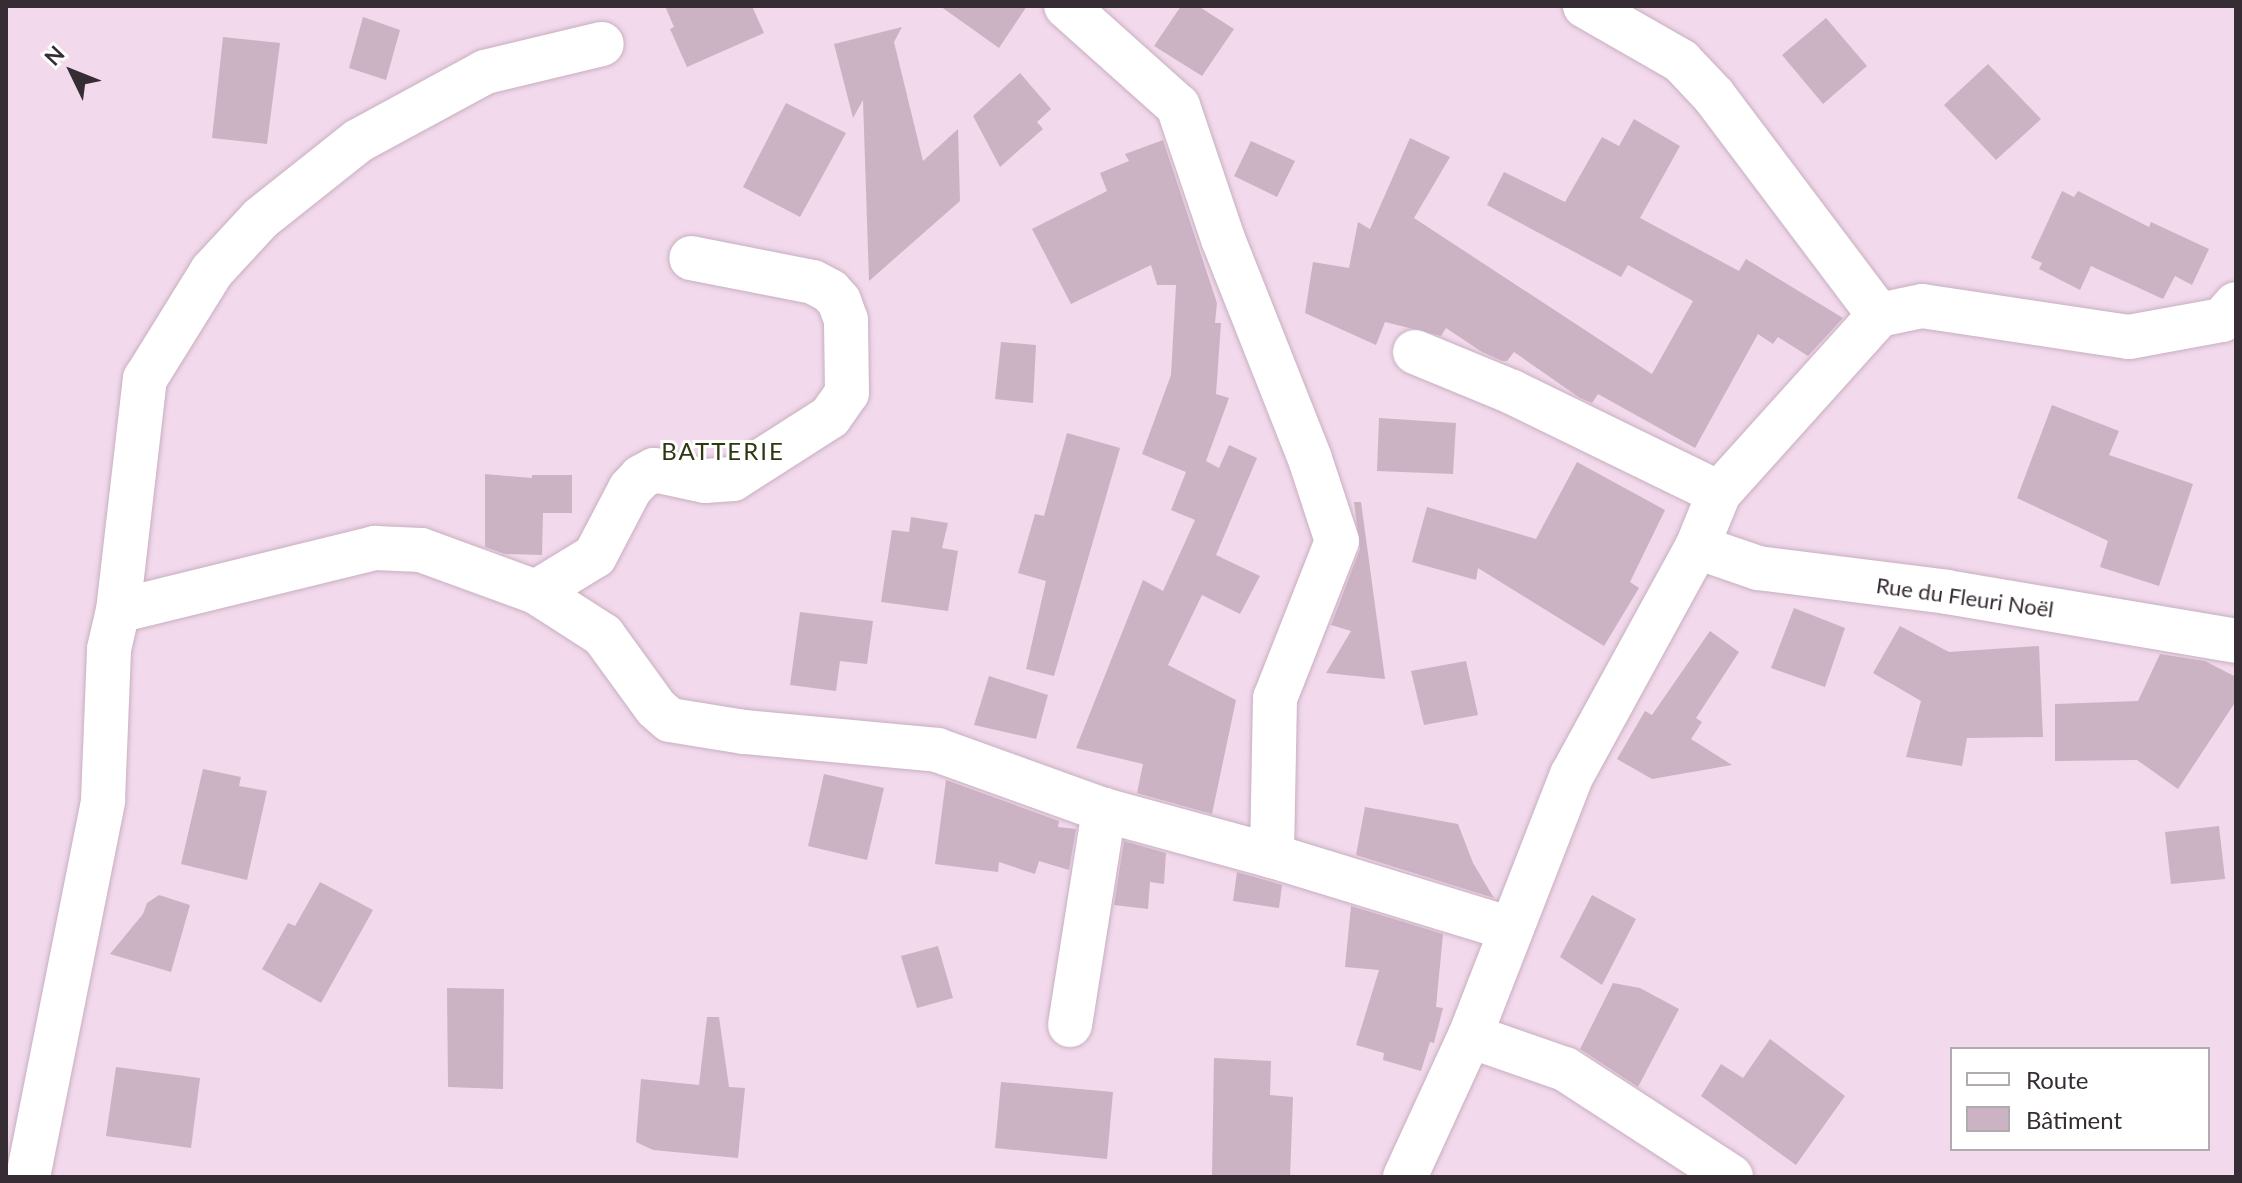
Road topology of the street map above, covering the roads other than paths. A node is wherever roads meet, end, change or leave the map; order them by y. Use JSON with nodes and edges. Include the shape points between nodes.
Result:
{"nodes":[{"id":1,"x":1066,"y":6,"type":"edge"},
{"id":2,"x":1585,"y":6,"type":"edge"},
{"id":3,"x":602,"y":44,"type":"dead end"},
{"id":4,"x":691,"y":258,"type":"dead end"},
{"id":5,"x":2236,"y":304,"type":"edge"},
{"id":6,"x":1879,"y":315,"type":"junction"},
{"id":7,"x":1415,"y":352,"type":"dead end"},
{"id":8,"x":1719,"y":493,"type":"junction"},
{"id":9,"x":1697,"y":547,"type":"junction"},
{"id":10,"x":536,"y":592,"type":"junction"},
{"id":11,"x":118,"y":611,"type":"junction"},
{"id":12,"x":2236,"y":641,"type":"edge"},
{"id":13,"x":1104,"y":810,"type":"junction"},
{"id":14,"x":1272,"y":856,"type":"junction"},
{"id":15,"x":1511,"y":929,"type":"junction"},
{"id":16,"x":1070,"y":1025,"type":"dead end"},
{"id":17,"x":1470,"y":1036,"type":"junction"},
{"id":18,"x":28,"y":1177,"type":"edge"},
{"id":19,"x":1405,"y":1177,"type":"edge"},
{"id":20,"x":1731,"y":1177,"type":"edge"}],
"edges":[{"from":1,"to":14,"type":"street","via":[[1178,106],[1337,541],[1275,698]]},
{"from":2,"to":6,"type":"street","via":[[1681,61],[1714,96]]},
{"from":3,"to":11,"type":"street","via":[[485,72],[358,141],[261,218],[212,271],[145,379]]},
{"from":4,"to":10,"type":"street","via":[[813,282],[830,291],[846,320],[847,393],[830,417],[733,479],[705,481],[654,470],[641,477],[595,556]]},
{"from":5,"to":6,"type":"street","via":[[2222,320],[2129,337],[1922,306]]},
{"from":6,"to":8,"type":"street"},
{"from":7,"to":8,"type":"street","via":[[1512,392]]},
{"from":8,"to":9,"type":"street"},
{"from":9,"to":12,"type":"street","name":"Rue du Fleuri Noël","via":[[1758,568],[1947,592]]},
{"from":9,"to":15,"type":"street","via":[[1572,775]]},
{"from":10,"to":11,"type":"street","via":[[421,550],[375,548]]},
{"from":10,"to":13,"type":"street","via":[[603,635],[670,720],[937,750]]},
{"from":11,"to":18,"type":"street","via":[[109,649],[103,800]]},
{"from":13,"to":14,"type":"street"},
{"from":13,"to":16,"type":"street"},
{"from":14,"to":15,"type":"street"},
{"from":15,"to":17,"type":"street"},
{"from":17,"to":19,"type":"street"},
{"from":17,"to":20,"type":"street","via":[[1565,1069]]}]}
